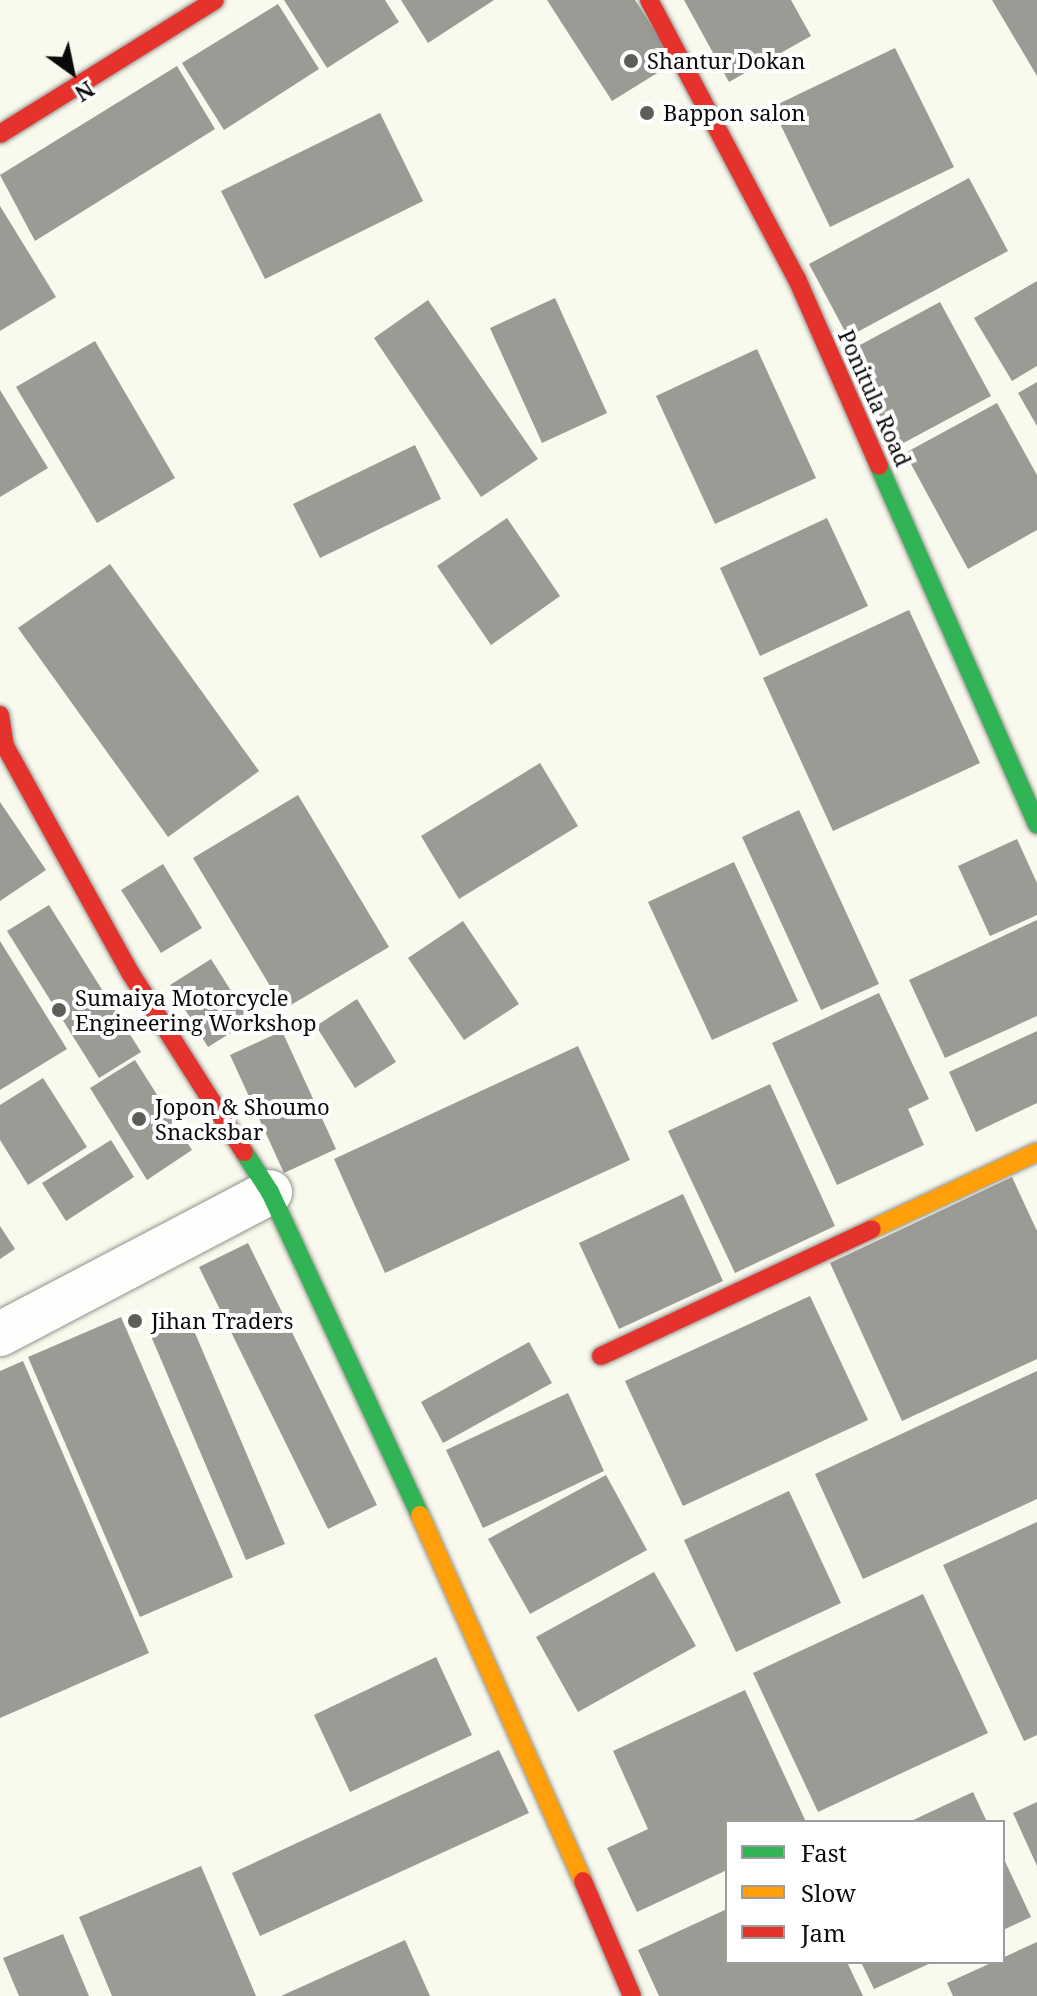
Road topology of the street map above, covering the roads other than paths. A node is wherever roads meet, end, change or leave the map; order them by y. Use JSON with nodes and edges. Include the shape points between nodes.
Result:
{"nodes":[{"id":1,"x":215,"y":0,"type":"edge"},
{"id":2,"x":649,"y":0,"type":"edge"},
{"id":3,"x":0,"y":134,"type":"edge"},
{"id":4,"x":0,"y":715,"type":"edge"},
{"id":5,"x":1037,"y":825,"type":"edge"},
{"id":6,"x":1037,"y":1152,"type":"edge"},
{"id":7,"x":270,"y":1192,"type":"junction"},
{"id":8,"x":0,"y":1334,"type":"edge"},
{"id":9,"x":601,"y":1356,"type":"dead end"},
{"id":10,"x":632,"y":1996,"type":"edge"}],
"edges":[{"from":1,"to":3,"type":"street"},
{"from":2,"to":5,"type":"street","name":"Ponitula Road","via":[[797,279]]},
{"from":4,"to":7,"type":"street","via":[[5,746],[131,974]]},
{"from":6,"to":9,"type":"street"},
{"from":7,"to":8,"type":"street"},
{"from":7,"to":10,"type":"street","via":[[500,1688]]}]}
